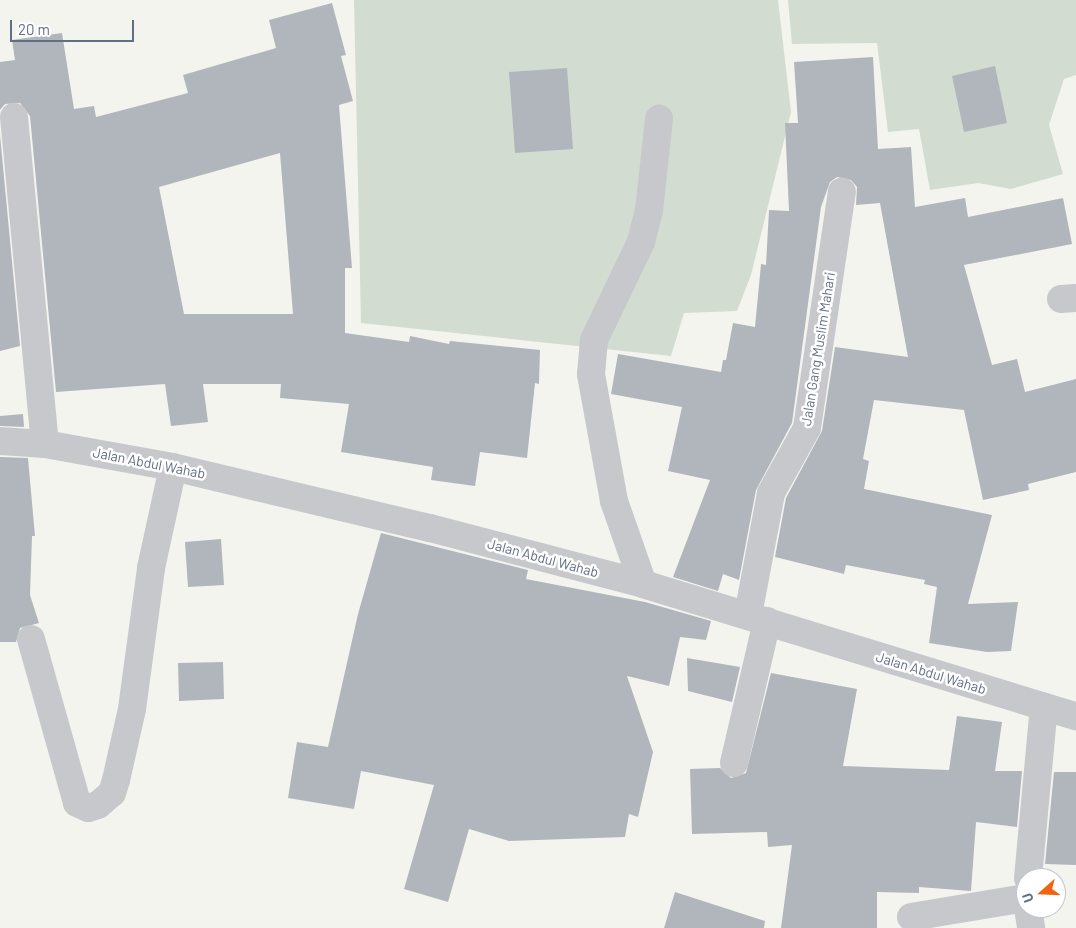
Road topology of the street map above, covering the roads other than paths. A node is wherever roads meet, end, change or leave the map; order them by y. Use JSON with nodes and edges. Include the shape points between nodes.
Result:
{"nodes":[{"id":1,"x":14,"y":117,"type":"dead end"},
{"id":2,"x":659,"y":119,"type":"dead end"},
{"id":3,"x":842,"y":192,"type":"dead end"},
{"id":4,"x":0,"y":441,"type":"edge"},
{"id":5,"x":45,"y":444,"type":"junction"},
{"id":6,"x":173,"y":467,"type":"junction"},
{"id":7,"x":643,"y":584,"type":"junction"},
{"id":8,"x":758,"y":618,"type":"junction"},
{"id":9,"x":31,"y":639,"type":"dead end"},
{"id":10,"x":1044,"y":707,"type":"junction"},
{"id":11,"x":1076,"y":716,"type":"edge"},
{"id":12,"x":734,"y":763,"type":"dead end"},
{"id":13,"x":1029,"y":868,"type":"edge"},
{"id":14,"x":1016,"y":900,"type":"edge"},
{"id":15,"x":911,"y":918,"type":"dead end"}],
"edges":[{"from":1,"to":5,"type":"street"},
{"from":2,"to":7,"type":"street","via":[[649,212],[642,242],[594,340],[591,374],[614,501]]},
{"from":3,"to":8,"type":"street","name":"Jalan Gang Muslim Mahari","via":[[807,428],[771,493]]},
{"from":4,"to":5,"type":"street","name":"Jalan Abdul Wahab"},
{"from":5,"to":6,"type":"street","name":"Jalan Abdul Wahab"},
{"from":6,"to":7,"type":"street","name":"Jalan Abdul Wahab"},
{"from":6,"to":9,"type":"street","via":[[151,568],[132,709],[112,793],[98,805],[88,808],[78,803]]},
{"from":7,"to":8,"type":"street","name":"Jalan Abdul Wahab"},
{"from":8,"to":10,"type":"street","name":"Jalan Abdul Wahab"},
{"from":8,"to":12,"type":"street","name":"Jalan Gang Muslim Mahari"},
{"from":10,"to":11,"type":"street","name":"Jalan Abdul Wahab"},
{"from":10,"to":13,"type":"street"},
{"from":14,"to":15,"type":"street"}]}
